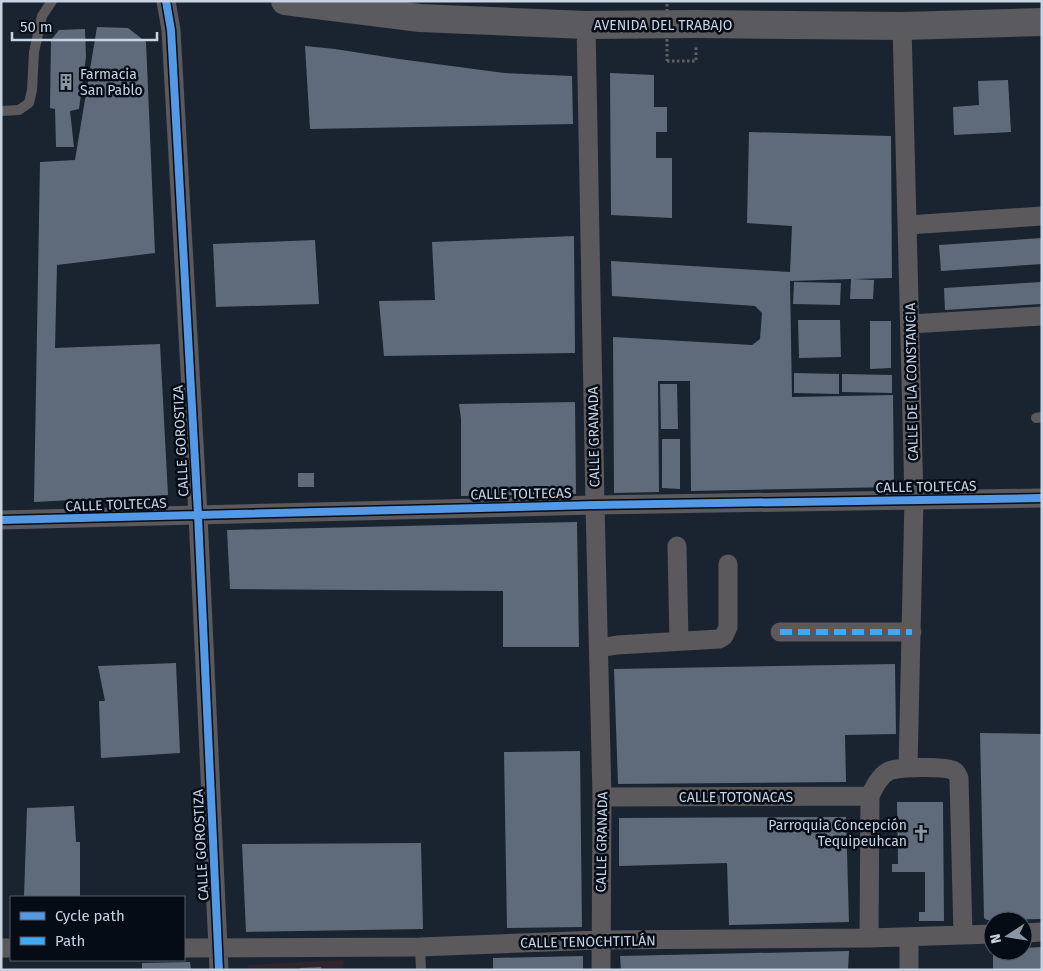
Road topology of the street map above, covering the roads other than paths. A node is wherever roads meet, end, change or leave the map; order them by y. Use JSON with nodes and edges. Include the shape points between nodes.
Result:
{"nodes":[{"id":1,"x":52,"y":1,"type":"edge"},
{"id":2,"x":166,"y":1,"type":"edge"},
{"id":3,"x":285,"y":1,"type":"edge"},
{"id":4,"x":289,"y":2,"type":"edge"},
{"id":5,"x":1042,"y":22,"type":"edge"},
{"id":6,"x":586,"y":25,"type":"junction"},
{"id":7,"x":902,"y":26,"type":"junction"},
{"id":8,"x":1,"y":111,"type":"edge"},
{"id":9,"x":1042,"y":216,"type":"edge"},
{"id":10,"x":908,"y":225,"type":"junction"},
{"id":11,"x":1042,"y":316,"type":"edge"},
{"id":12,"x":910,"y":324,"type":"junction"},
{"id":13,"x":1042,"y":498,"type":"edge"},
{"id":14,"x":914,"y":499,"type":"junction"},
{"id":15,"x":595,"y":505,"type":"junction"},
{"id":16,"x":198,"y":515,"type":"junction"},
{"id":17,"x":1,"y":520,"type":"edge"},
{"id":18,"x":678,"y":546,"type":"dead end"},
{"id":19,"x":728,"y":564,"type":"dead end"},
{"id":20,"x":780,"y":632,"type":"dead end"},
{"id":21,"x":912,"y":632,"type":"junction"},
{"id":22,"x":679,"y":641,"type":"junction"},
{"id":23,"x":599,"y":648,"type":"junction"},
{"id":24,"x":908,"y":768,"type":"junction"},
{"id":25,"x":870,"y":796,"type":"junction"},
{"id":26,"x":602,"y":797,"type":"junction"},
{"id":27,"x":963,"y":934,"type":"junction"},
{"id":28,"x":983,"y":934,"type":"edge"},
{"id":29,"x":909,"y":937,"type":"junction"},
{"id":30,"x":869,"y":938,"type":"junction"},
{"id":31,"x":600,"y":940,"type":"junction"},
{"id":32,"x":420,"y":946,"type":"junction"},
{"id":33,"x":185,"y":948,"type":"edge"},
{"id":34,"x":218,"y":948,"type":"junction"},
{"id":35,"x":219,"y":970,"type":"edge"},
{"id":36,"x":421,"y":970,"type":"edge"},
{"id":37,"x":601,"y":970,"type":"edge"},
{"id":38,"x":909,"y":970,"type":"edge"}],
"edges":[{"from":1,"to":8,"type":"lane","via":[[42,16],[34,52],[29,102],[19,110]]},
{"from":2,"to":16,"type":"street","name":"CALLE GOROSTIZA","via":[[172,30]]},
{"from":3,"to":4,"type":"main road","name":"AVENIDA DEL TRABAJO"},
{"from":4,"to":6,"type":"main road","name":"AVENIDA DEL TRABAJO","via":[[420,18]]},
{"from":5,"to":7,"type":"main road","name":"AVENIDA DEL TRABAJO"},
{"from":6,"to":7,"type":"main road","name":"AVENIDA DEL TRABAJO"},
{"from":6,"to":15,"type":"street","name":"CALLE GRANADA"},
{"from":7,"to":10,"type":"street","name":"CALLE DE LA CONSTANCIA"},
{"from":9,"to":10,"type":"street"},
{"from":10,"to":12,"type":"street","name":"CALLE DE LA CONSTANCIA"},
{"from":11,"to":12,"type":"street"},
{"from":12,"to":14,"type":"street","name":"CALLE DE LA CONSTANCIA"},
{"from":13,"to":14,"type":"street","name":"CALLE TOLTECAS"},
{"from":14,"to":15,"type":"street","name":"CALLE TOLTECAS"},
{"from":14,"to":21,"type":"street","name":"CALLE DE LA CONSTANCIA"},
{"from":15,"to":16,"type":"street","name":"CALLE TOLTECAS"},
{"from":15,"to":23,"type":"street","name":"CALLE GRANADA"},
{"from":16,"to":17,"type":"street","name":"CALLE TOLTECAS"},
{"from":16,"to":34,"type":"street","name":"CALLE GOROSTIZA"},
{"from":18,"to":22,"type":"street"},
{"from":19,"to":22,"type":"street","via":[[727,632],[714,640]]},
{"from":20,"to":21,"type":"street"},
{"from":21,"to":24,"type":"street","name":"CALLE DE LA CONSTANCIA"},
{"from":22,"to":23,"type":"street"},
{"from":23,"to":26,"type":"street","name":"CALLE GRANADA"},
{"from":24,"to":25,"type":"street","via":[[887,772]]},
{"from":24,"to":27,"type":"street","via":[[948,769],[957,773],[959,778]]},
{"from":25,"to":26,"type":"street","name":"CALLE TOTONACAS"},
{"from":25,"to":30,"type":"street"},
{"from":26,"to":31,"type":"street","name":"CALLE GRANADA"},
{"from":27,"to":28,"type":"street","name":"CALLE TENOCHTITLÁN"},
{"from":27,"to":29,"type":"street","name":"CALLE TENOCHTITLÁN"},
{"from":29,"to":30,"type":"street","name":"CALLE TENOCHTITLÁN"},
{"from":29,"to":38,"type":"street"},
{"from":30,"to":31,"type":"street","name":"CALLE TENOCHTITLÁN"},
{"from":31,"to":32,"type":"street","name":"CALLE TENOCHTITLÁN"},
{"from":31,"to":37,"type":"street","name":"CALLE GRANADA"},
{"from":32,"to":34,"type":"street","name":"CALLE TENOCHTITLÁN"},
{"from":32,"to":36,"type":"lane"},
{"from":33,"to":34,"type":"street","name":"CALLE TENOCHTITLÁN"},
{"from":34,"to":35,"type":"street","name":"CALLE GOROSTIZA"}]}
